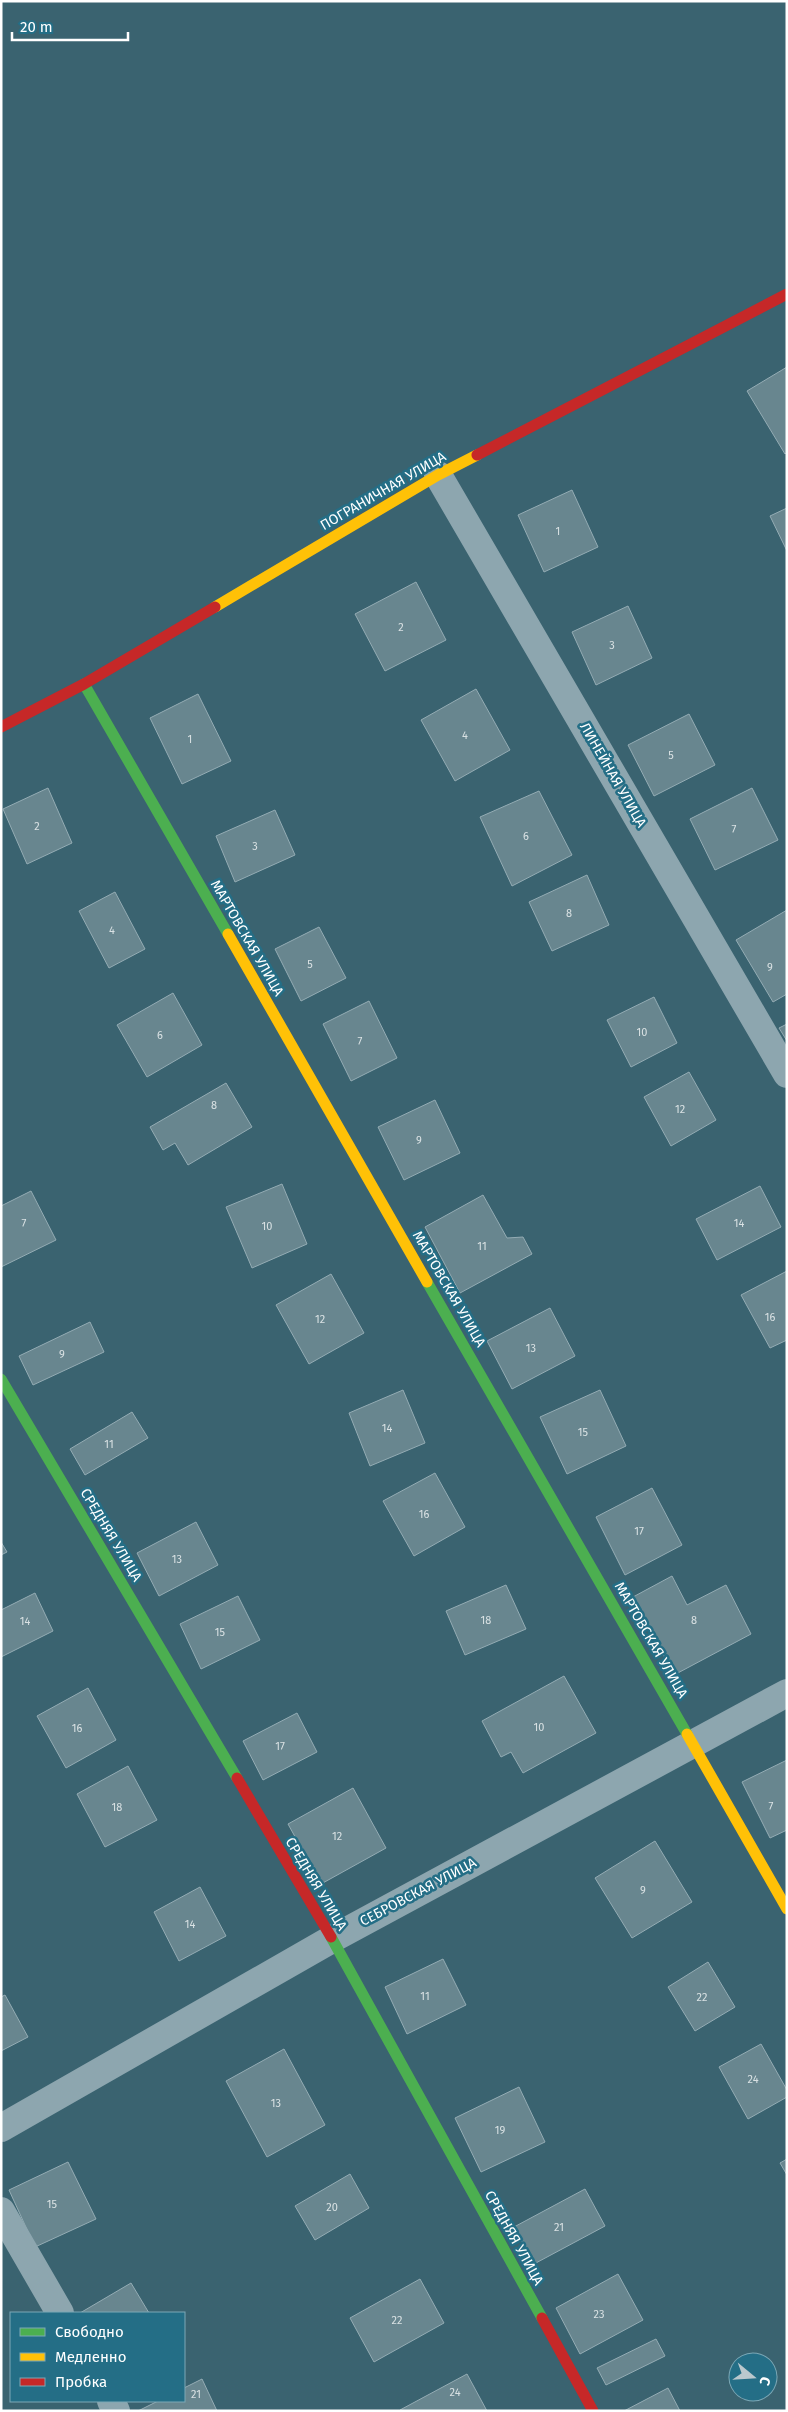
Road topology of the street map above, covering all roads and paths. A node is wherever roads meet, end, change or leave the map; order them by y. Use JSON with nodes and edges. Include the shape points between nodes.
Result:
{"nodes":[{"id":1,"x":787,"y":294,"type":"edge"},
{"id":2,"x":438,"y":475,"type":"junction"},
{"id":3,"x":84,"y":684,"type":"junction"},
{"id":4,"x":1,"y":726,"type":"edge"},
{"id":5,"x":787,"y":1074,"type":"edge"},
{"id":6,"x":1,"y":1379,"type":"edge"},
{"id":7,"x":787,"y":1693,"type":"edge"},
{"id":8,"x":693,"y":1743,"type":"junction"},
{"id":9,"x":787,"y":1909,"type":"edge"},
{"id":10,"x":332,"y":1939,"type":"junction"},
{"id":11,"x":1,"y":2128,"type":"edge"},
{"id":12,"x":1,"y":2211,"type":"edge"},
{"id":13,"x":59,"y":2312,"type":"edge"},
{"id":14,"x":593,"y":2411,"type":"edge"}],
"edges":[{"from":1,"to":2,"type":"street","name":"ПОГРАНИЧНАЯ УЛИЦА"},
{"from":2,"to":3,"type":"street","name":"ПОГРАНИЧНАЯ УЛИЦА"},
{"from":2,"to":5,"type":"street","name":"ЛИНЕЙНАЯ УЛИЦА"},
{"from":3,"to":4,"type":"street","name":"ПОГРАНИЧНАЯ УЛИЦА"},
{"from":3,"to":8,"type":"street","name":"МАРТОВСКАЯ УЛИЦА"},
{"from":6,"to":10,"type":"street","name":"СРЕДНЯЯ УЛИЦА"},
{"from":7,"to":8,"type":"street","name":"СЕБРОВСКАЯ УЛИЦА"},
{"from":8,"to":9,"type":"street","name":"МАРТОВСКАЯ УЛИЦА"},
{"from":8,"to":10,"type":"street","name":"СЕБРОВСКАЯ УЛИЦА"},
{"from":10,"to":11,"type":"street","name":"СЕБРОВСКАЯ УЛИЦА"},
{"from":10,"to":14,"type":"street","name":"СРЕДНЯЯ УЛИЦА"},
{"from":12,"to":13,"type":"street"}]}
